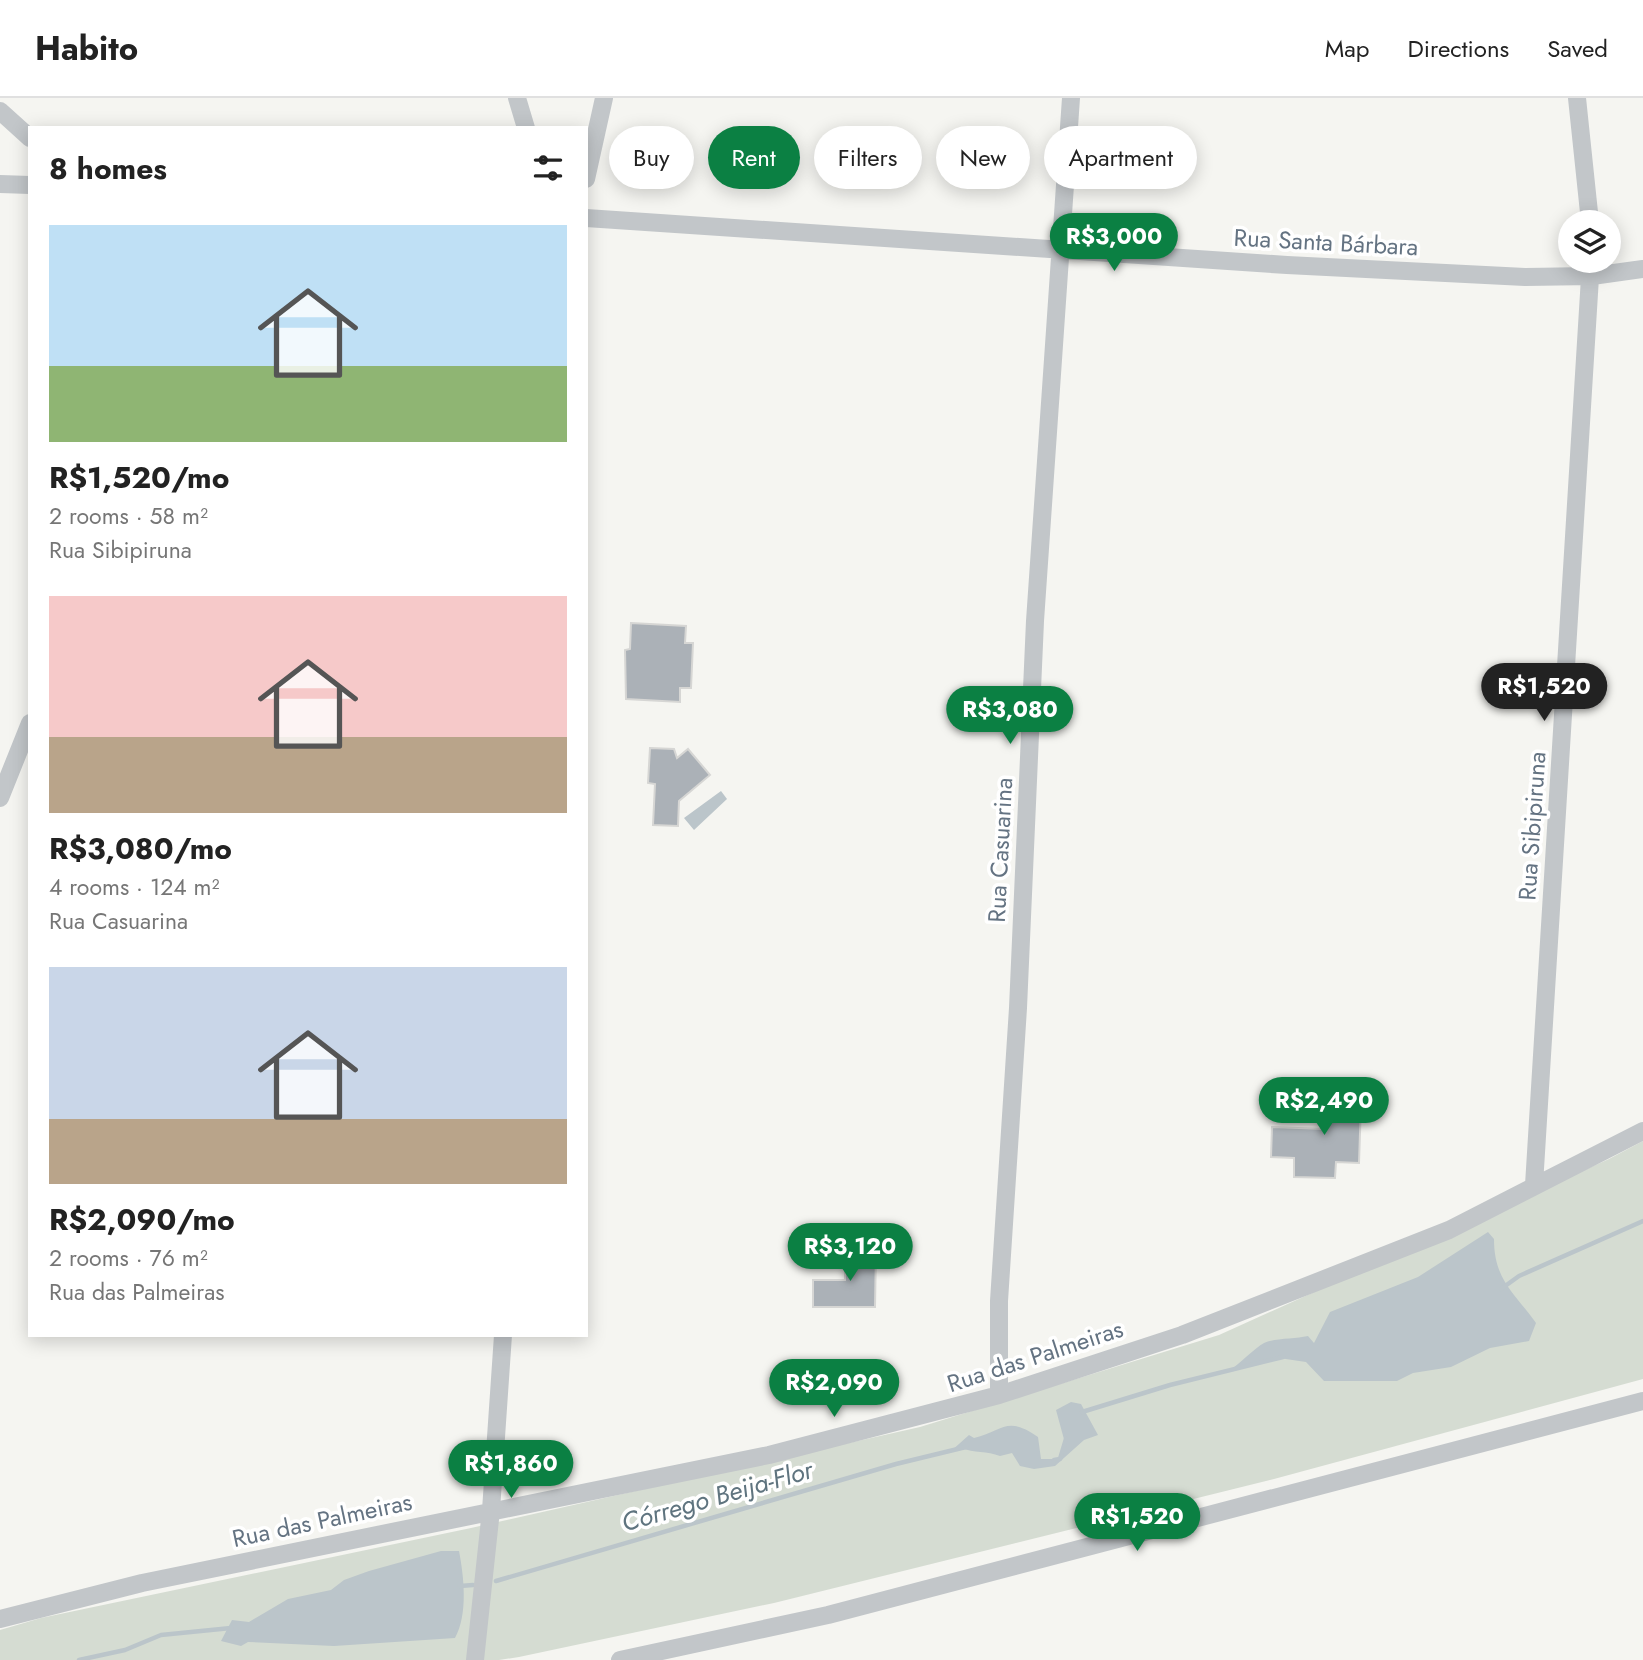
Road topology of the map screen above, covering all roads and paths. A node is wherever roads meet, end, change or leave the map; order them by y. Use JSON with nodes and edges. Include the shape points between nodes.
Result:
{"nodes":[{"id":1,"x":517,"y":98,"type":"edge"},
{"id":2,"x":604,"y":98,"type":"edge"},
{"id":3,"x":1071,"y":98,"type":"edge"},
{"id":4,"x":1577,"y":98,"type":"edge"},
{"id":5,"x":0,"y":111,"type":"edge"},
{"id":6,"x":525,"y":126,"type":"edge"},
{"id":7,"x":28,"y":136,"type":"edge"},
{"id":8,"x":588,"y":170,"type":"edge"},
{"id":9,"x":0,"y":184,"type":"edge"},
{"id":10,"x":28,"y":186,"type":"edge"},
{"id":11,"x":1589,"y":210,"type":"edge"},
{"id":12,"x":588,"y":218,"type":"edge"},
{"id":13,"x":1061,"y":250,"type":"junction"},
{"id":14,"x":1621,"y":269,"type":"edge"},
{"id":15,"x":1643,"y":269,"type":"edge"},
{"id":16,"x":1558,"y":272,"type":"edge"},
{"id":17,"x":1592,"y":273,"type":"edge"},
{"id":18,"x":28,"y":728,"type":"edge"},
{"id":19,"x":0,"y":798,"type":"edge"},
{"id":20,"x":1643,"y":1131,"type":"edge"},
{"id":21,"x":1534,"y":1185,"type":"junction"},
{"id":22,"x":503,"y":1337,"type":"edge"},
{"id":23,"x":999,"y":1395,"type":"junction"},
{"id":24,"x":1643,"y":1401,"type":"edge"},
{"id":25,"x":491,"y":1510,"type":"junction"},
{"id":26,"x":0,"y":1619,"type":"edge"},
{"id":27,"x":475,"y":1660,"type":"edge"},
{"id":28,"x":621,"y":1660,"type":"edge"}],
"edges":[{"from":1,"to":6,"type":"street"},
{"from":2,"to":8,"type":"street"},
{"from":3,"to":13,"type":"street","name":"Rua Casuarina"},
{"from":4,"to":11,"type":"street"},
{"from":5,"to":7,"type":"street"},
{"from":9,"to":10,"type":"street"},
{"from":12,"to":13,"type":"street","name":"Rua Santa Bárbara"},
{"from":13,"to":16,"type":"street","name":"Rua Santa Bárbara","via":[[1499,276]]},
{"from":13,"to":23,"type":"street","name":"Rua Casuarina","via":[[1035,621],[999,1301]]},
{"from":14,"to":15,"type":"street","name":"Rua Santa Bárbara"},
{"from":17,"to":21,"type":"street","name":"Rua Sibipiruna"},
{"from":18,"to":19,"type":"street"},
{"from":20,"to":21,"type":"street","name":"Rua das Palmeiras"},
{"from":21,"to":23,"type":"street","name":"Rua das Palmeiras","via":[[1449,1230],[1364,1264],[1182,1335]]},
{"from":22,"to":25,"type":"street"},
{"from":23,"to":25,"type":"street","name":"Rua das Palmeiras","via":[[769,1455]]},
{"from":24,"to":28,"type":"street","via":[[828,1615]]},
{"from":25,"to":26,"type":"street","name":"Rua das Palmeiras","via":[[142,1583]]},
{"from":25,"to":27,"type":"street"}]}
